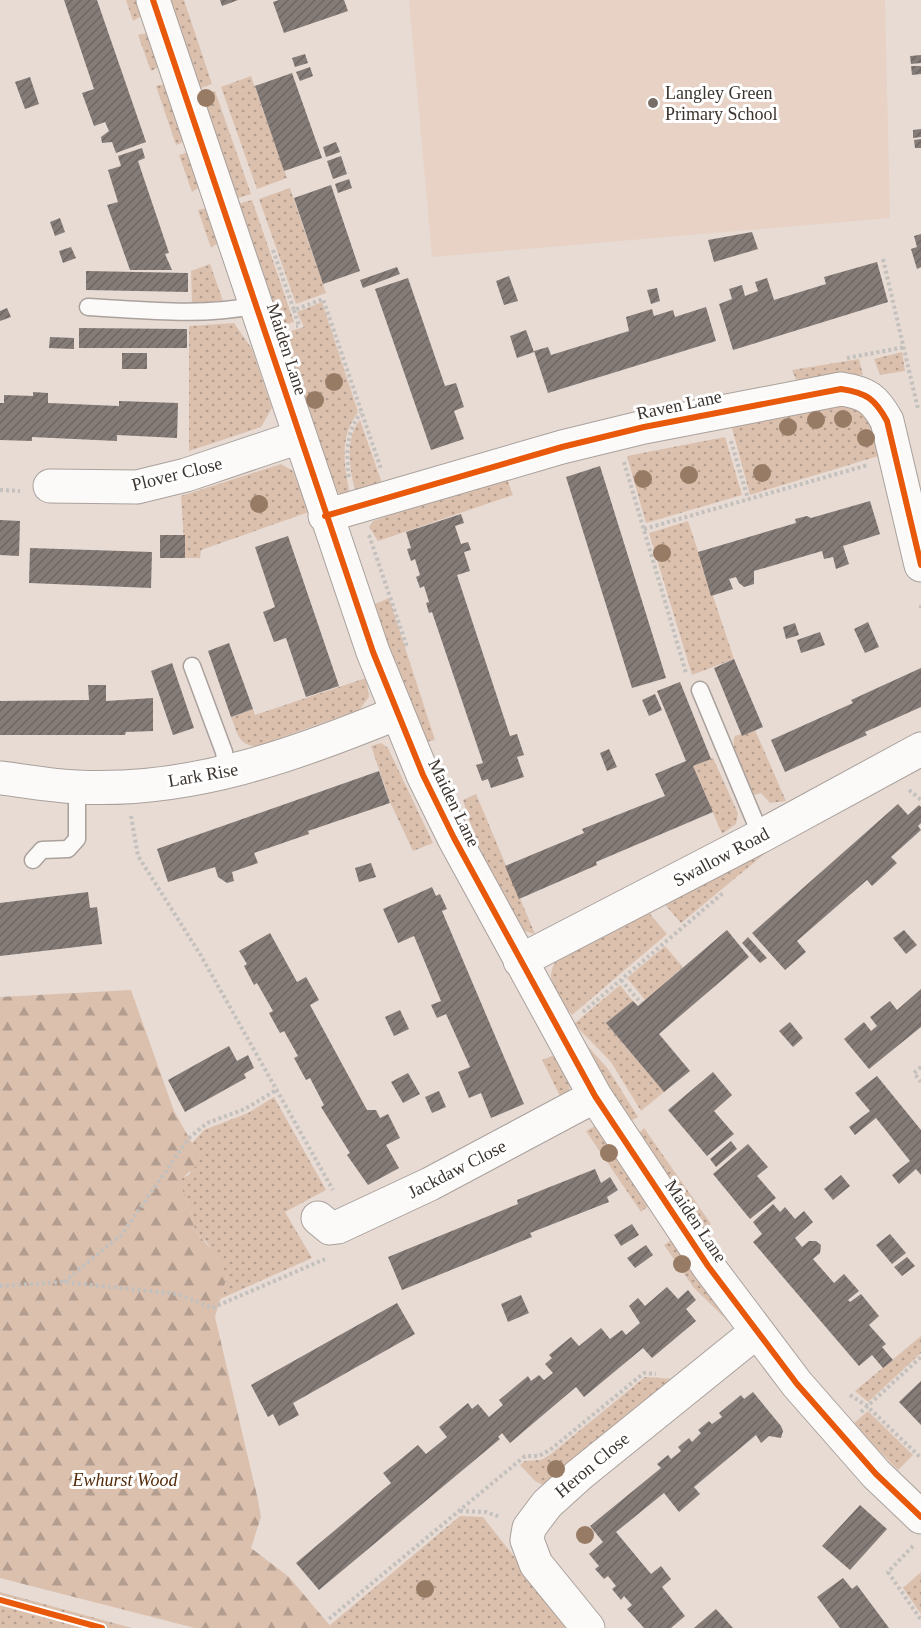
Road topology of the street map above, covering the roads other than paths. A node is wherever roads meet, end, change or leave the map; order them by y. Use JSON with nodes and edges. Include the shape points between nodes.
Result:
{"nodes":[{"id":1,"x":153,"y":0,"type":"edge"},
{"id":2,"x":257,"y":305,"type":"junction"},
{"id":3,"x":88,"y":307,"type":"dead end"},
{"id":4,"x":299,"y":437,"type":"junction"},
{"id":5,"x":50,"y":486,"type":"dead end"},
{"id":6,"x":325,"y":516,"type":"junction"},
{"id":7,"x":921,"y":565,"type":"edge"},
{"id":8,"x":192,"y":666,"type":"dead end"},
{"id":9,"x":700,"y":690,"type":"road end"},
{"id":10,"x":397,"y":713,"type":"junction"},
{"id":11,"x":921,"y":749,"type":"edge"},
{"id":12,"x":227,"y":772,"type":"junction"},
{"id":13,"x":0,"y":778,"type":"edge"},
{"id":14,"x":77,"y":787,"type":"junction"},
{"id":15,"x":761,"y":836,"type":"junction"},
{"id":16,"x":33,"y":860,"type":"dead end"},
{"id":17,"x":520,"y":962,"type":"junction"},
{"id":18,"x":595,"y":1096,"type":"junction"},
{"id":19,"x":318,"y":1218,"type":"road end"},
{"id":20,"x":756,"y":1332,"type":"junction"},
{"id":21,"x":919,"y":1529,"type":"edge"},
{"id":22,"x":588,"y":1628,"type":"edge"}],
"edges":[{"from":1,"to":2,"type":"street","name":"Maiden Lane"},
{"from":2,"to":3,"type":"lane","via":[[230,311],[192,312]]},
{"from":2,"to":4,"type":"street","name":"Maiden Lane"},
{"from":4,"to":5,"type":"street","name":"Plover Close","via":[[137,487]]},
{"from":4,"to":6,"type":"street","name":"Maiden Lane"},
{"from":6,"to":7,"type":"street","name":"Raven Lane","via":[[615,434],[842,389],[861,392],[878,404],[887,421]]},
{"from":6,"to":10,"type":"street","name":"Maiden Lane"},
{"from":8,"to":12,"type":"lane","via":[[224,752]]},
{"from":9,"to":15,"type":"lane"},
{"from":10,"to":12,"type":"street","name":"Lark Rise","via":[[303,750]]},
{"from":10,"to":17,"type":"street","name":"Maiden Lane","via":[[454,838]]},
{"from":11,"to":15,"type":"street","name":"Swallow Road"},
{"from":12,"to":14,"type":"street","name":"Lark Rise","via":[[127,787]]},
{"from":13,"to":14,"type":"street","name":"Lark Rise"},
{"from":14,"to":16,"type":"lane","via":[[77,839],[68,849],[42,850]]},
{"from":15,"to":17,"type":"street","name":"Swallow Road"},
{"from":17,"to":18,"type":"street","name":"Maiden Lane"},
{"from":18,"to":19,"type":"street","name":"Jackdaw Close","via":[[430,1184],[338,1227],[330,1228]]},
{"from":18,"to":20,"type":"street","name":"Maiden Lane"},
{"from":20,"to":21,"type":"street","name":"Maiden Lane"},
{"from":20,"to":22,"type":"street","name":"Heron Close","via":[[579,1475],[547,1504],[530,1528],[526,1540],[536,1564]]}]}
